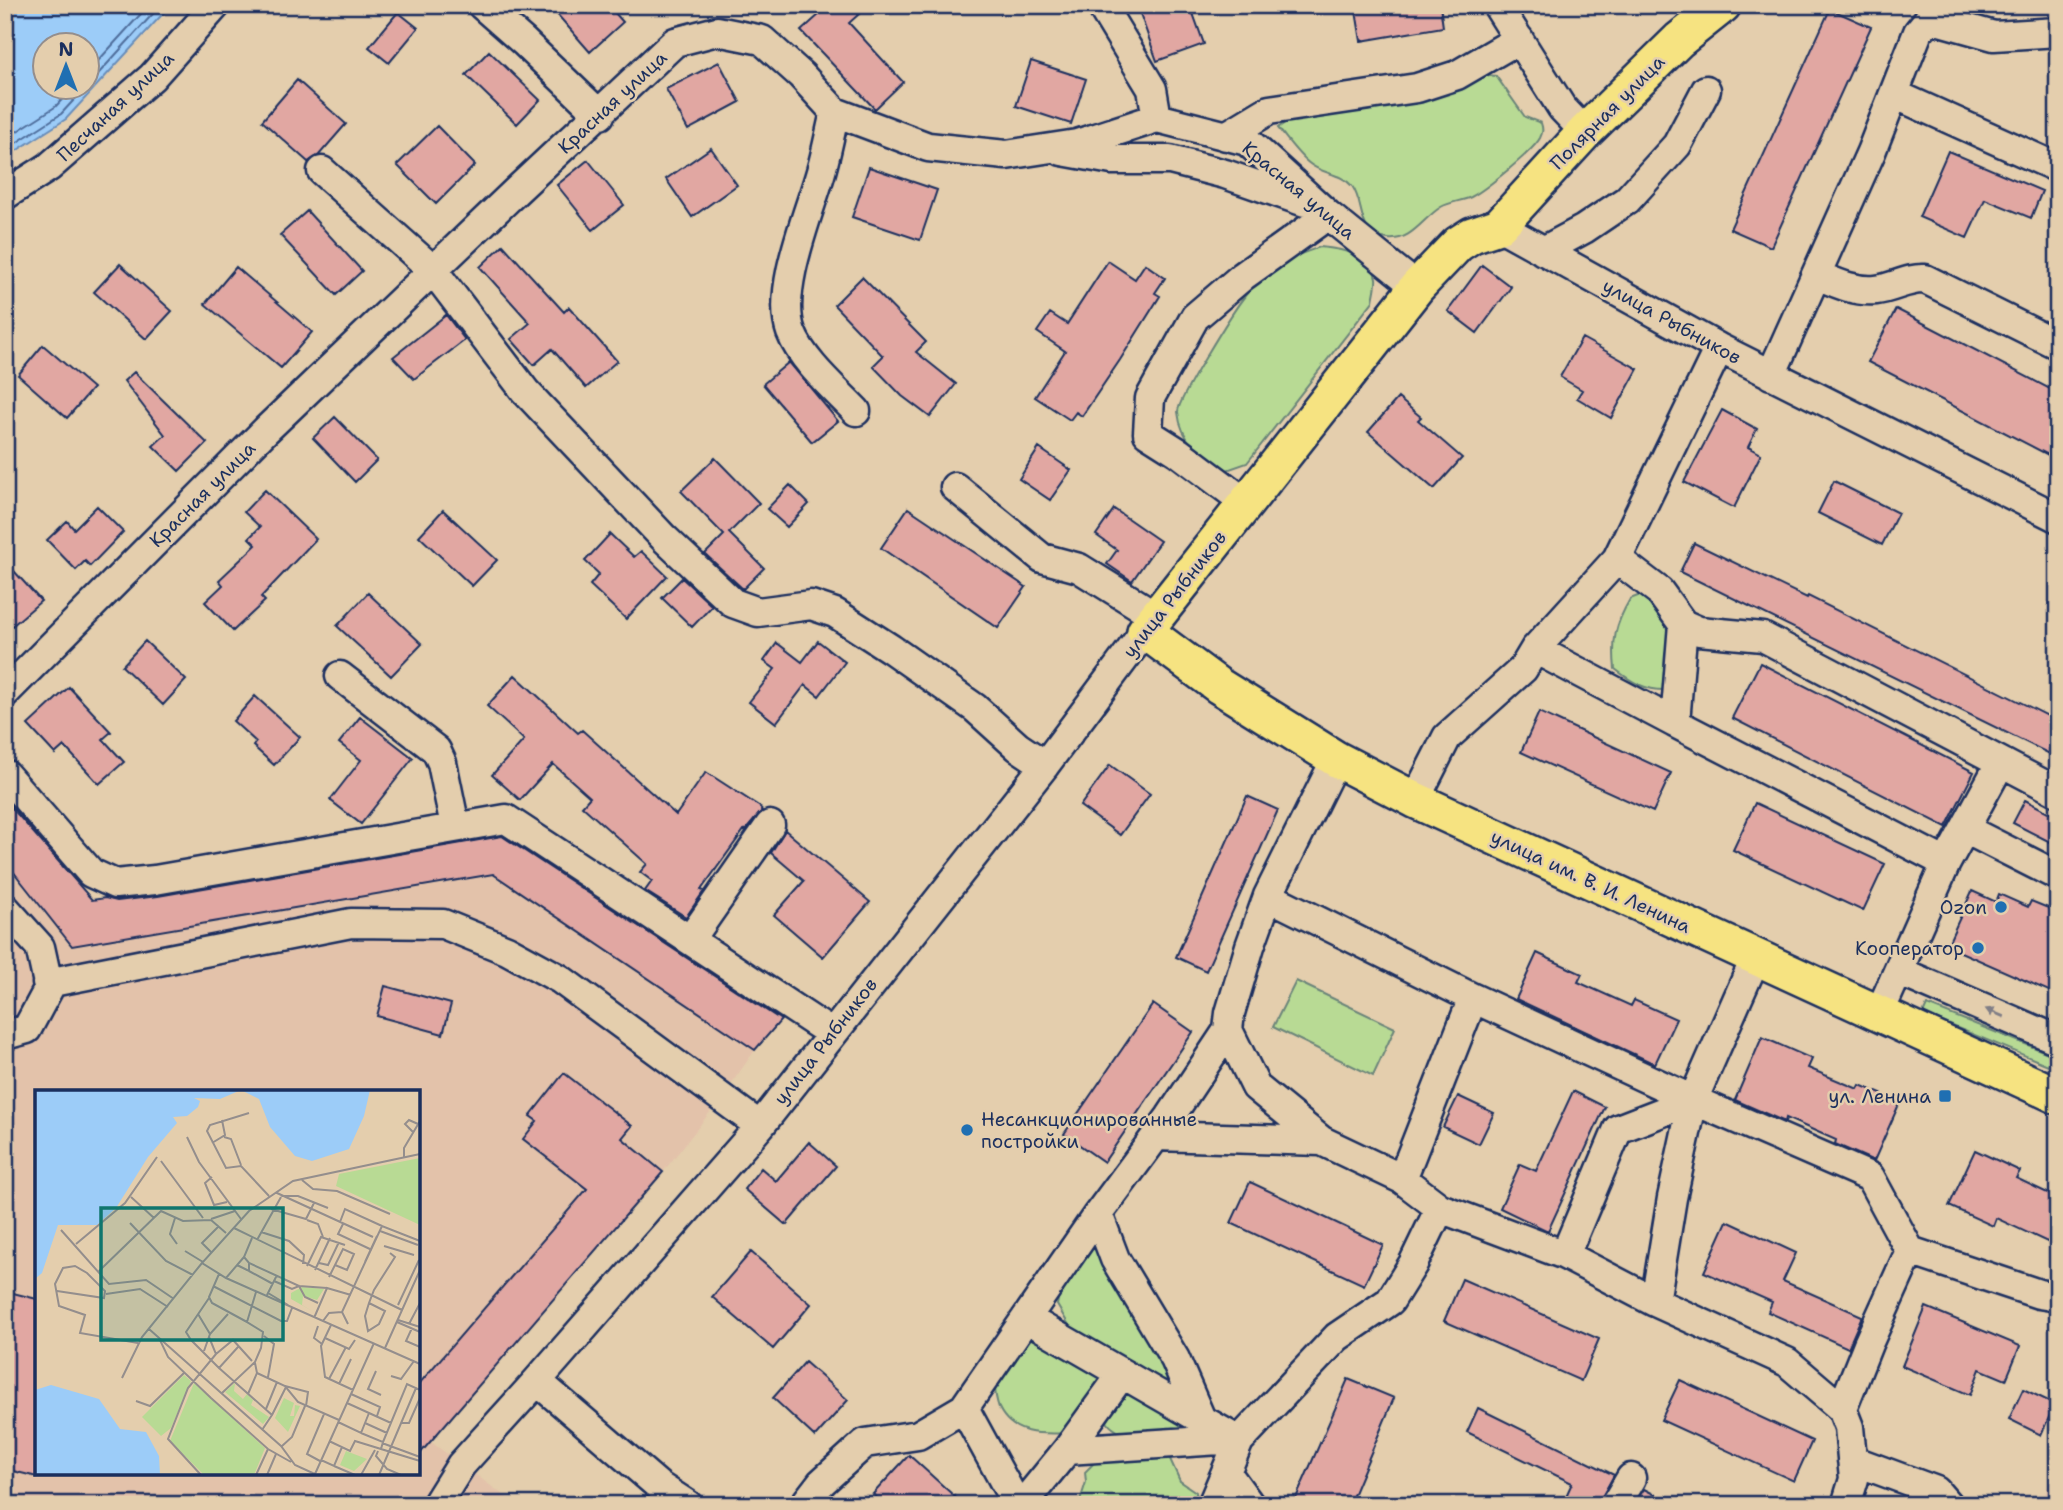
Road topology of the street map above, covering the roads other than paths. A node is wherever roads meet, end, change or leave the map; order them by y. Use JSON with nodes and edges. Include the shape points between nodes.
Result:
{"nodes":[{"id":1,"x":216,"y":5,"type":"edge"},
{"id":2,"x":482,"y":5,"type":"edge"},
{"id":3,"x":1101,"y":5,"type":"edge"},
{"id":4,"x":1496,"y":5,"type":"edge"},
{"id":5,"x":1723,"y":5,"type":"edge"},
{"id":6,"x":1935,"y":12,"type":"edge"},
{"id":7,"x":2058,"y":32,"type":"edge"},
{"id":8,"x":1519,"y":39,"type":"junction"},
{"id":9,"x":1706,"y":90,"type":"dead end"},
{"id":10,"x":1894,"y":94,"type":"junction"},
{"id":11,"x":835,"y":112,"type":"junction"},
{"id":12,"x":600,"y":115,"type":"junction"},
{"id":13,"x":1157,"y":118,"type":"junction"},
{"id":14,"x":1585,"y":132,"type":"junction"},
{"id":15,"x":1226,"y":136,"type":"junction"},
{"id":16,"x":1049,"y":148,"type":"junction"},
{"id":17,"x":2056,"y":167,"type":"dead end"},
{"id":18,"x":322,"y":171,"type":"dead end"},
{"id":19,"x":5,"y":195,"type":"edge"},
{"id":20,"x":1323,"y":210,"type":"junction"},
{"id":21,"x":1499,"y":226,"type":"junction"},
{"id":22,"x":1543,"y":251,"type":"junction"},
{"id":23,"x":433,"y":270,"type":"junction"},
{"id":24,"x":1817,"y":275,"type":"junction"},
{"id":25,"x":1417,"y":287,"type":"junction"},
{"id":26,"x":2058,"y":345,"type":"edge"},
{"id":27,"x":1719,"y":348,"type":"junction"},
{"id":28,"x":1771,"y":375,"type":"junction"},
{"id":29,"x":856,"y":411,"type":"dead end"},
{"id":30,"x":955,"y":487,"type":"dead end"},
{"id":31,"x":1246,"y":503,"type":"junction"},
{"id":32,"x":2058,"y":518,"type":"edge"},
{"id":33,"x":1617,"y":559,"type":"junction"},
{"id":34,"x":1150,"y":624,"type":"junction"},
{"id":35,"x":1683,"y":624,"type":"junction"},
{"id":36,"x":1535,"y":649,"type":"junction"},
{"id":37,"x":340,"y":676,"type":"dead end"},
{"id":38,"x":5,"y":693,"type":"edge"},
{"id":39,"x":1675,"y":723,"type":"junction"},
{"id":40,"x":1336,"y":759,"type":"junction"},
{"id":41,"x":2001,"y":762,"type":"junction"},
{"id":42,"x":1045,"y":765,"type":"junction"},
{"id":43,"x":5,"y":774,"type":"edge"},
{"id":44,"x":2058,"y":792,"type":"edge"},
{"id":45,"x":1415,"y":800,"type":"junction"},
{"id":46,"x":770,"y":825,"type":"dead end"},
{"id":47,"x":455,"y":826,"type":"junction"},
{"id":48,"x":1965,"y":829,"type":"junction"},
{"id":49,"x":1947,"y":863,"type":"junction"},
{"id":50,"x":2058,"y":876,"type":"edge"},
{"id":51,"x":1268,"y":896,"type":"junction"},
{"id":52,"x":5,"y":908,"type":"edge"},
{"id":53,"x":691,"y":940,"type":"junction"},
{"id":54,"x":1756,"y":957,"type":"junction"},
{"id":55,"x":1898,"y":971,"type":"junction"},
{"id":56,"x":47,"y":983,"type":"junction"},
{"id":57,"x":1473,"y":998,"type":"junction"},
{"id":58,"x":1879,"y":1014,"type":"junction"},
{"id":59,"x":1228,"y":1030,"type":"junction"},
{"id":60,"x":831,"y":1033,"type":"junction"},
{"id":61,"x":5,"y":1035,"type":"edge"},
{"id":62,"x":2058,"y":1040,"type":"edge"},
{"id":63,"x":2058,"y":1096,"type":"edge"},
{"id":64,"x":1693,"y":1100,"type":"junction"},
{"id":65,"x":760,"y":1126,"type":"junction"},
{"id":66,"x":1156,"y":1136,"type":"junction"},
{"id":67,"x":1322,"y":1141,"type":"junction"},
{"id":68,"x":1402,"y":1179,"type":"junction"},
{"id":69,"x":1440,"y":1208,"type":"junction"},
{"id":70,"x":1098,"y":1214,"type":"junction"},
{"id":71,"x":1910,"y":1251,"type":"junction"},
{"id":72,"x":1565,"y":1255,"type":"junction"},
{"id":73,"x":2058,"y":1297,"type":"edge"},
{"id":74,"x":1655,"y":1302,"type":"junction"},
{"id":75,"x":1026,"y":1318,"type":"junction"},
{"id":76,"x":1122,"y":1374,"type":"junction"},
{"id":77,"x":537,"y":1381,"type":"junction"},
{"id":78,"x":964,"y":1408,"type":"junction"},
{"id":79,"x":1842,"y":1409,"type":"junction"},
{"id":80,"x":1201,"y":1419,"type":"junction"},
{"id":81,"x":1237,"y":1440,"type":"junction"},
{"id":82,"x":1067,"y":1450,"type":"junction"},
{"id":83,"x":1852,"y":1460,"type":"junction"},
{"id":84,"x":1226,"y":1472,"type":"junction"},
{"id":85,"x":1631,"y":1478,"type":"dead end"},
{"id":86,"x":658,"y":1495,"type":"edge"},
{"id":87,"x":436,"y":1505,"type":"edge"},
{"id":88,"x":688,"y":1505,"type":"edge"},
{"id":89,"x":804,"y":1505,"type":"edge"},
{"id":90,"x":1019,"y":1505,"type":"edge"},
{"id":91,"x":1212,"y":1505,"type":"edge"},
{"id":92,"x":1250,"y":1505,"type":"edge"},
{"id":93,"x":1615,"y":1505,"type":"edge"},
{"id":94,"x":1846,"y":1505,"type":"edge"},
{"id":95,"x":1948,"y":1505,"type":"edge"}],
"edges":[{"from":1,"to":19,"type":"street","name":"Песчаная улица","via":[[152,78],[48,167]]},
{"from":2,"to":12,"type":"street"},
{"from":3,"to":13,"type":"street","via":[[1152,89]]},
{"from":4,"to":8,"type":"street"},
{"from":5,"to":14,"type":"main road","name":"Полярная улица","via":[[1679,40]]},
{"from":6,"to":7,"type":"street","via":[[1994,36]]},
{"from":6,"to":10,"type":"street","via":[[1918,32]]},
{"from":8,"to":14,"type":"street","via":[[1562,108]]},
{"from":8,"to":15,"type":"street","via":[[1457,75],[1417,88],[1269,110]]},
{"from":9,"to":22,"type":"street","via":[[1677,145],[1628,200]]},
{"from":10,"to":17,"type":"street"},
{"from":10,"to":24,"type":"street"},
{"from":11,"to":12,"type":"street","name":"Красная улица","via":[[762,40],[718,31],[675,42]]},
{"from":11,"to":16,"type":"street","name":"Красная улица","via":[[928,147],[1006,155]]},
{"from":11,"to":29,"type":"street","via":[[787,302],[790,330],[800,350]]},
{"from":12,"to":23,"type":"street","name":"Красная улица"},
{"from":13,"to":15,"type":"street","name":"Красная улица"},
{"from":13,"to":16,"type":"street","name":"Красная улица","via":[[1077,144]]},
{"from":14,"to":21,"type":"main road","name":"Полярная улица"},
{"from":15,"to":20,"type":"street","name":"Красная улица","via":[[1247,141]]},
{"from":16,"to":20,"type":"street","via":[[1112,160],[1170,160],[1225,174]]},
{"from":18,"to":23,"type":"street"},
{"from":20,"to":25,"type":"street","name":"Красная улица"},
{"from":20,"to":31,"type":"street","via":[[1195,317],[1150,398],[1148,433]]},
{"from":21,"to":22,"type":"street","name":"улица Рыбников"},
{"from":21,"to":25,"type":"main road","name":"улица Рыбников","via":[[1458,244]]},
{"from":22,"to":27,"type":"street","name":"улица Рыбников"},
{"from":23,"to":38,"type":"street","name":"Красная улица"},
{"from":23,"to":42,"type":"street","via":[[525,391],[664,538],[733,603],[758,612],[811,605],[835,613],[975,708]]},
{"from":24,"to":26,"type":"street","via":[[1847,287],[1875,290],[1925,279]]},
{"from":24,"to":28,"type":"street"},
{"from":25,"to":31,"type":"main road","name":"улица Рыбников"},
{"from":27,"to":28,"type":"street","name":"улица Рыбников"},
{"from":27,"to":33,"type":"street"},
{"from":28,"to":32,"type":"street","name":"улица Рыбников"},
{"from":30,"to":34,"type":"street","via":[[1042,558],[1079,568]]},
{"from":31,"to":34,"type":"main road","name":"улица Рыбников"},
{"from":33,"to":35,"type":"street","via":[[1659,591]]},
{"from":33,"to":36,"type":"street"},
{"from":34,"to":40,"type":"main road","name":"улица им. В. И. Ленина","via":[[1219,686]]},
{"from":34,"to":42,"type":"street","name":"улица Рыбников"},
{"from":35,"to":39,"type":"street"},
{"from":35,"to":41,"type":"street","via":[[1699,631],[1763,637]]},
{"from":36,"to":39,"type":"street"},
{"from":36,"to":45,"type":"street","via":[[1523,669],[1447,737]]},
{"from":37,"to":47,"type":"street","via":[[436,750]]},
{"from":39,"to":49,"type":"street"},
{"from":40,"to":45,"type":"main road","name":"улица им. В. И. Ленина"},
{"from":40,"to":51,"type":"street"},
{"from":41,"to":44,"type":"street"},
{"from":41,"to":48,"type":"street"},
{"from":42,"to":60,"type":"street","name":"улица Рыбников"},
{"from":43,"to":47,"type":"street","via":[[91,873],[115,884]]},
{"from":45,"to":54,"type":"main road","name":"улица им. В. И. Ленина"},
{"from":46,"to":53,"type":"street"},
{"from":47,"to":53,"type":"street","via":[[506,818]]},
{"from":48,"to":49,"type":"street"},
{"from":48,"to":50,"type":"street"},
{"from":49,"to":55,"type":"street"},
{"from":51,"to":57,"type":"street"},
{"from":51,"to":59,"type":"street"},
{"from":52,"to":56,"type":"street","via":[[40,947]]},
{"from":53,"to":60,"type":"street"},
{"from":54,"to":58,"type":"main road","name":"улица им. В. И. Ленина"},
{"from":54,"to":64,"type":"street"},
{"from":55,"to":58,"type":"street"},
{"from":62,"to":55,"type":"street","one_way":true},
{"from":56,"to":61,"type":"street","via":[[27,1029]]},
{"from":56,"to":65,"type":"street","via":[[351,922],[443,924],[507,950],[560,979]]},
{"from":57,"to":64,"type":"street"},
{"from":57,"to":68,"type":"street"},
{"from":58,"to":63,"type":"main road","name":"улица им. В. И. Ленина"},
{"from":59,"to":66,"type":"street"},
{"from":59,"to":67,"type":"street","via":[[1256,1087]]},
{"from":60,"to":65,"type":"street","name":"улица Рыбников"},
{"from":64,"to":71,"type":"street","via":[[1870,1177]]},
{"from":64,"to":72,"type":"street","via":[[1618,1129]]},
{"from":64,"to":74,"type":"street"},
{"from":65,"to":77,"type":"street","name":"улица Рыбников"},
{"from":66,"to":67,"type":"street"},
{"from":66,"to":70,"type":"street"},
{"from":67,"to":68,"type":"street"},
{"from":68,"to":69,"type":"street"},
{"from":69,"to":72,"type":"street"},
{"from":69,"to":81,"type":"street","via":[[1390,1301],[1336,1337]]},
{"from":70,"to":75,"type":"street"},
{"from":70,"to":80,"type":"street","via":[[1115,1259],[1175,1359]]},
{"from":71,"to":73,"type":"street"},
{"from":71,"to":79,"type":"street"},
{"from":72,"to":74,"type":"street"},
{"from":74,"to":79,"type":"street","via":[[1787,1362]]},
{"from":75,"to":76,"type":"street"},
{"from":75,"to":78,"type":"street"},
{"from":76,"to":80,"type":"street"},
{"from":76,"to":82,"type":"street"},
{"from":77,"to":86,"type":"street"},
{"from":77,"to":87,"type":"street","name":"улица Рыбников","via":[[461,1465]]},
{"from":78,"to":89,"type":"street","via":[[918,1435],[865,1443]]},
{"from":78,"to":90,"type":"street"},
{"from":79,"to":83,"type":"street"},
{"from":80,"to":81,"type":"street"},
{"from":81,"to":82,"type":"street"},
{"from":81,"to":84,"type":"street"},
{"from":82,"to":90,"type":"street"},
{"from":83,"to":94,"type":"street","via":[[1854,1479]]},
{"from":83,"to":95,"type":"street","via":[[1936,1491]]},
{"from":84,"to":91,"type":"street"},
{"from":84,"to":92,"type":"street"},
{"from":85,"to":93,"type":"street"},
{"from":86,"to":88,"type":"street"}]}
